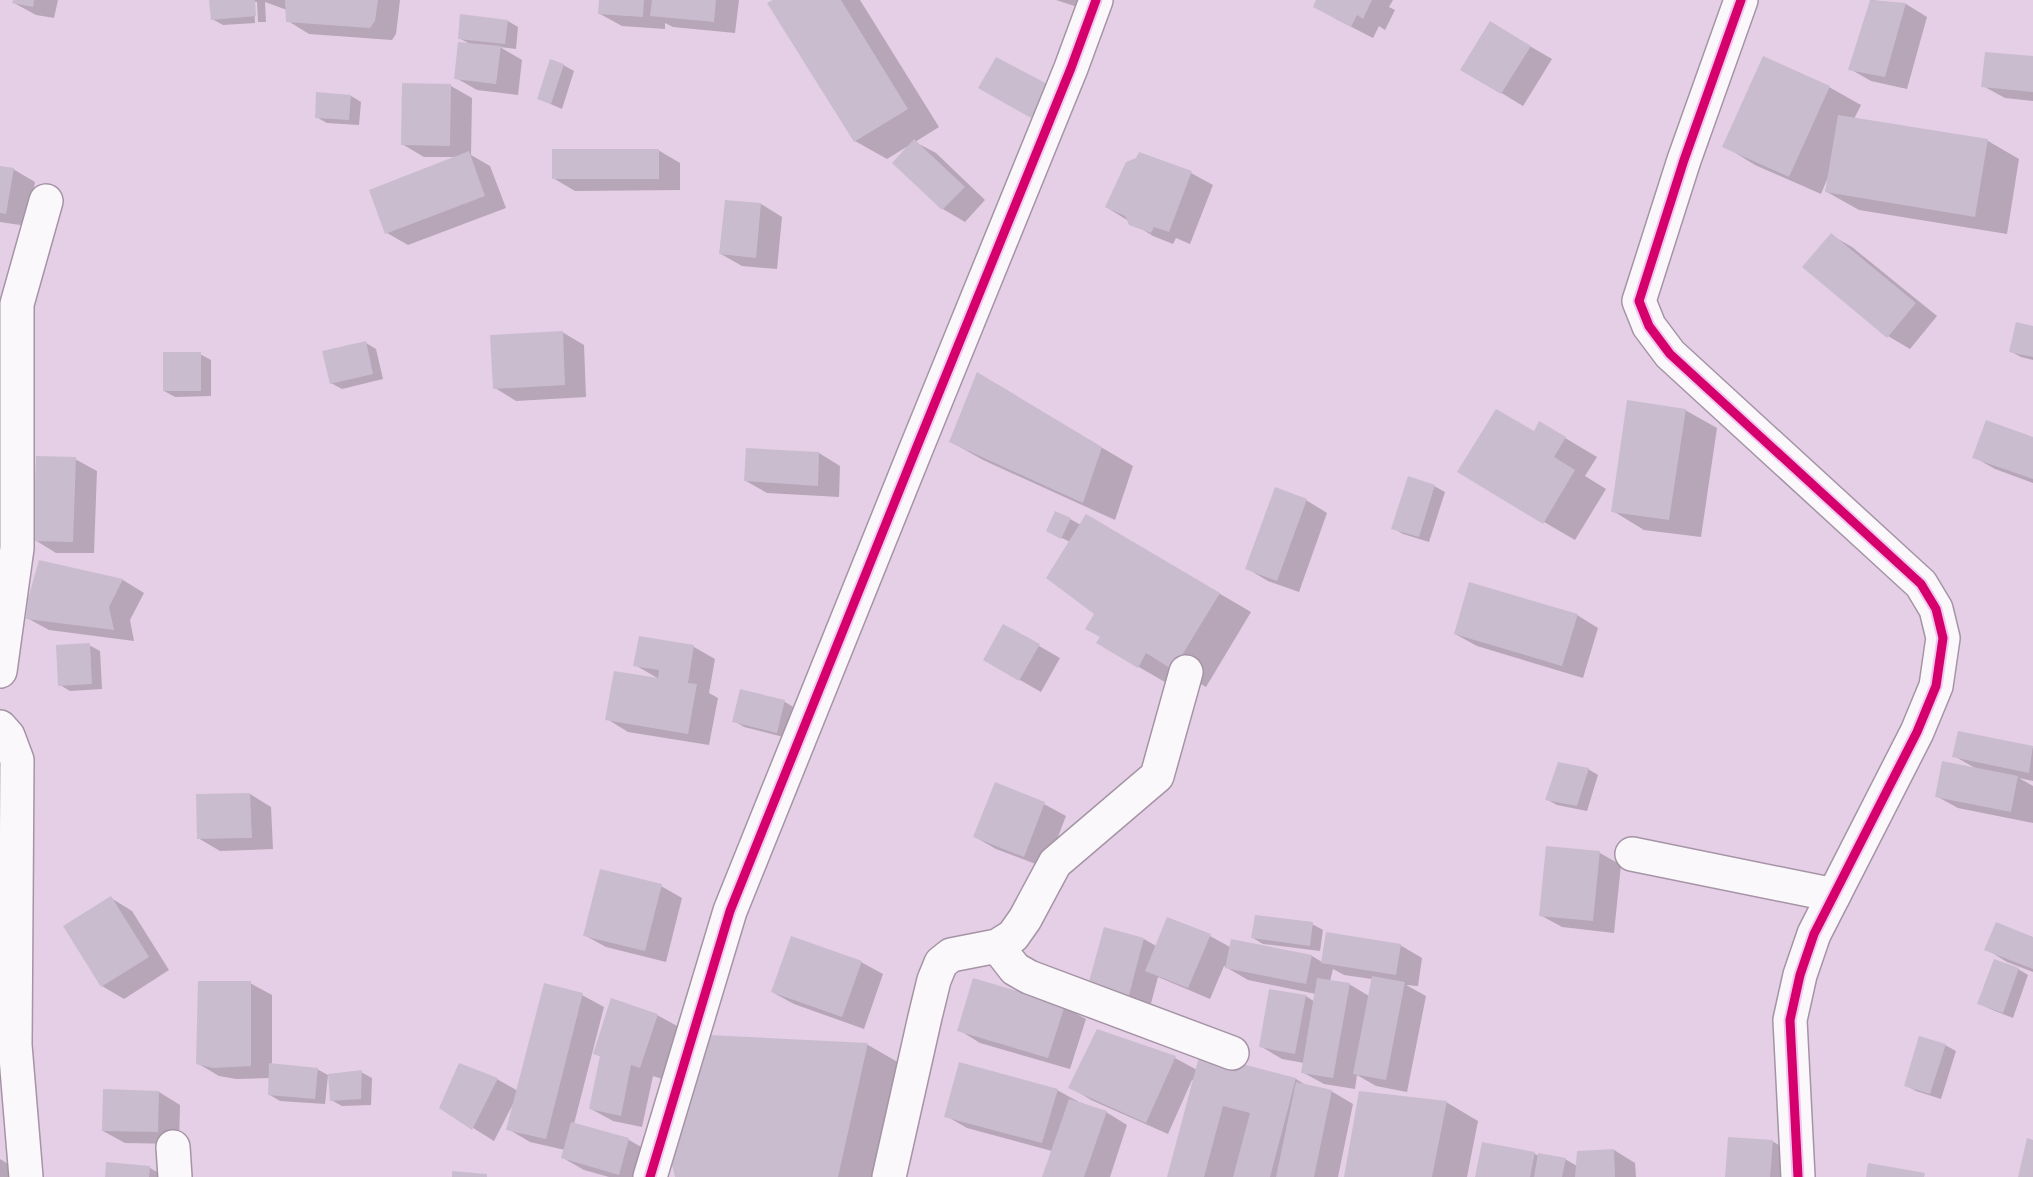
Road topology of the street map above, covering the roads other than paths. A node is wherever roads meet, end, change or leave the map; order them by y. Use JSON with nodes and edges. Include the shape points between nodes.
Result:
{"nodes":[{"id":1,"x":1096,"y":0,"type":"edge"},
{"id":2,"x":1741,"y":0,"type":"edge"},
{"id":3,"x":46,"y":201,"type":"dead end"},
{"id":4,"x":0,"y":671,"type":"edge"},
{"id":5,"x":1186,"y":672,"type":"dead end"},
{"id":6,"x":0,"y":727,"type":"edge"},
{"id":7,"x":1632,"y":854,"type":"dead end"},
{"id":8,"x":1834,"y":895,"type":"junction"},
{"id":9,"x":997,"y":946,"type":"junction"},
{"id":10,"x":1232,"y":1053,"type":"dead end"},
{"id":11,"x":26,"y":1177,"type":"edge"},
{"id":12,"x":650,"y":1177,"type":"edge"},
{"id":13,"x":889,"y":1177,"type":"edge"},
{"id":14,"x":1798,"y":1177,"type":"edge"}],
"edges":[{"from":1,"to":12,"type":"street","via":[[730,911]]},
{"from":2,"to":8,"type":"street","via":[[1639,301],[1649,326],[1670,354],[1921,585],[1936,609],[1943,638],[1936,686],[1925,713]]},
{"from":3,"to":4,"type":"street","via":[[17,304],[17,548]]},
{"from":5,"to":9,"type":"street","via":[[1157,776],[1055,863],[1025,919],[1013,936]]},
{"from":6,"to":11,"type":"street","via":[[8,736],[16,760],[15,1045]]},
{"from":7,"to":8,"type":"street"},
{"from":8,"to":14,"type":"street","via":[[1803,964],[1790,1020]]},
{"from":9,"to":10,"type":"street","via":[[1015,969],[1029,977]]},
{"from":9,"to":13,"type":"street","via":[[951,955],[941,963]]}]}
